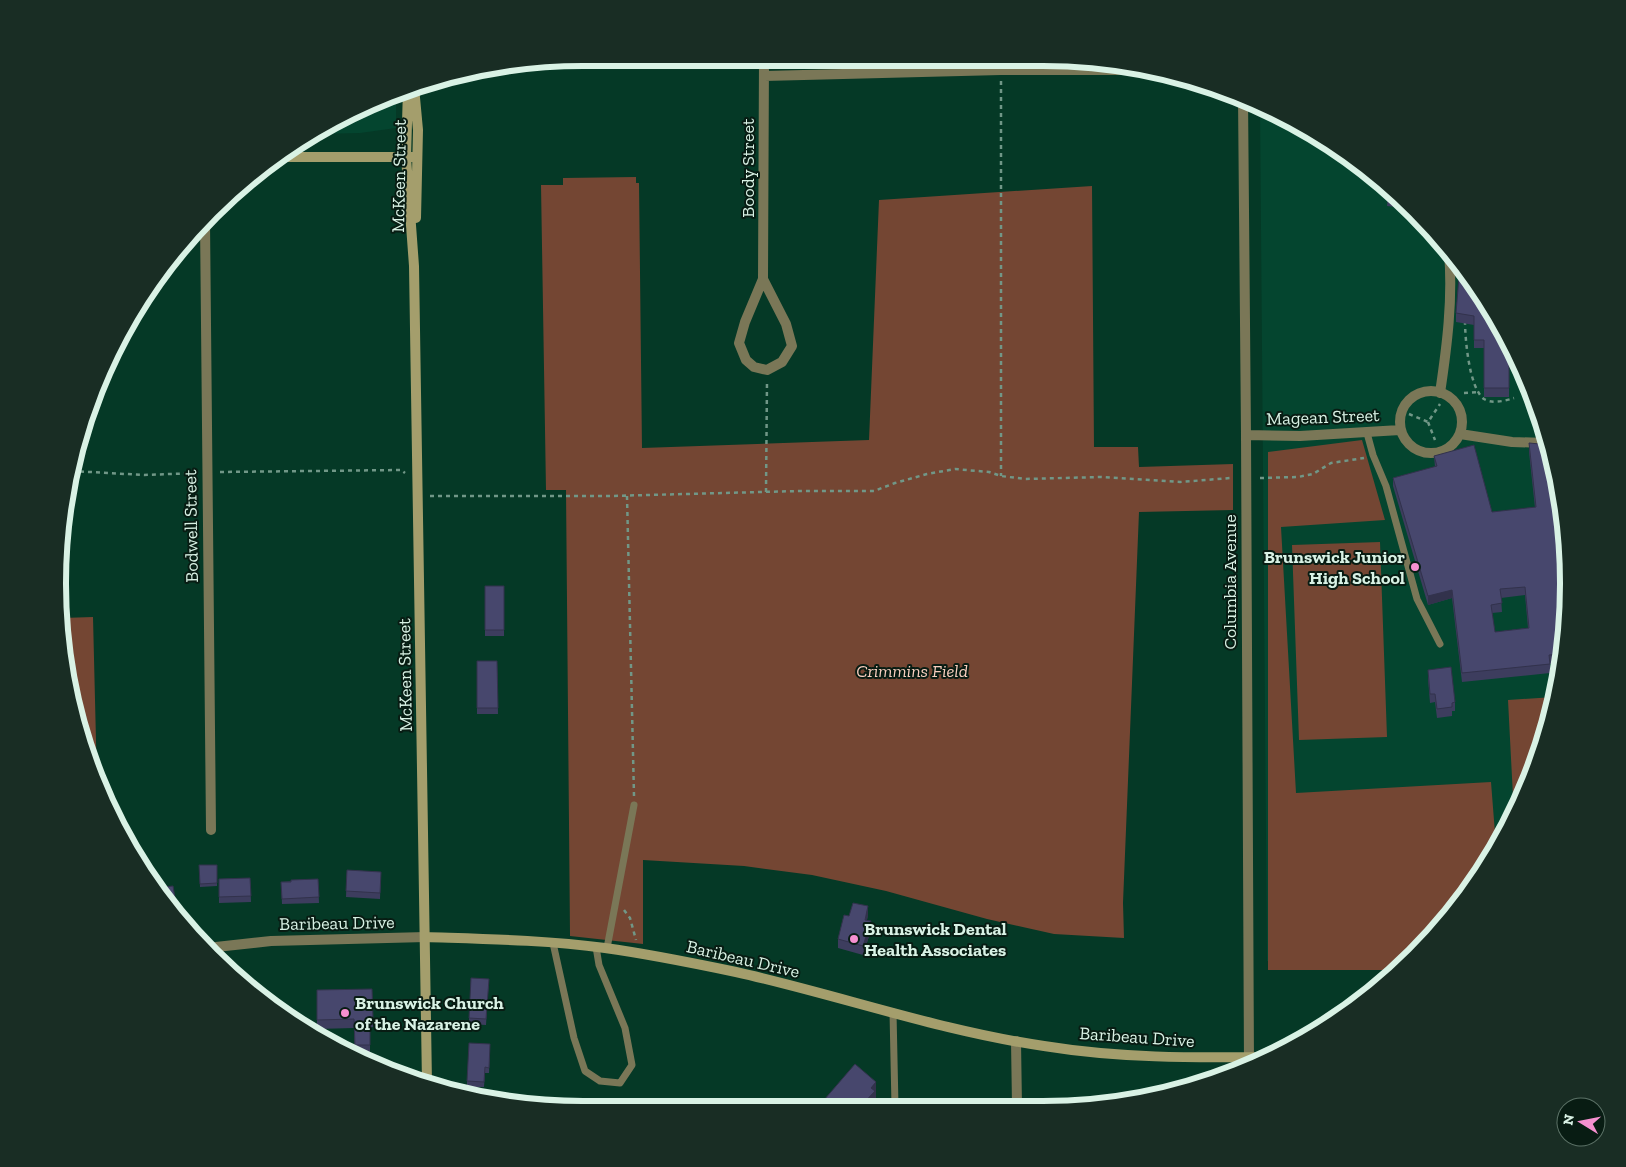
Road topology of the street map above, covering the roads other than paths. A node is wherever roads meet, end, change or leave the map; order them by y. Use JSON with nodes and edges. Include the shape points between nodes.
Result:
{"nodes":[{"id":1,"x":764,"y":66,"type":"edge"},
{"id":2,"x":1001,"y":66,"type":"edge"},
{"id":3,"x":1001,"y":70,"type":"junction"},
{"id":4,"x":1102,"y":70,"type":"edge"},
{"id":5,"x":764,"y":76,"type":"junction"},
{"id":6,"x":415,"y":95,"type":"edge"},
{"id":7,"x":408,"y":98,"type":"edge"},
{"id":8,"x":1243,"y":107,"type":"edge"},
{"id":9,"x":291,"y":157,"type":"edge"},
{"id":10,"x":406,"y":157,"type":"junction"},
{"id":11,"x":418,"y":157,"type":"junction"},
{"id":12,"x":205,"y":231,"type":"edge"},
{"id":13,"x":414,"y":266,"type":"junction"},
{"id":14,"x":1450,"y":266,"type":"edge"},
{"id":15,"x":763,"y":279,"type":"junction"},
{"id":16,"x":1442,"y":396,"type":"junction"},
{"id":17,"x":1400,"y":430,"type":"junction"},
{"id":18,"x":1367,"y":433,"type":"junction"},
{"id":19,"x":1460,"y":434,"type":"junction"},
{"id":20,"x":1246,"y":435,"type":"junction"},
{"id":21,"x":1540,"y":443,"type":"edge"},
{"id":22,"x":1440,"y":644,"type":"dead end"},
{"id":23,"x":634,"y":805,"type":"road end"},
{"id":24,"x":210,"y":830,"type":"dead end"},
{"id":25,"x":426,"y":937,"type":"junction"},
{"id":26,"x":553,"y":943,"type":"junction"},
{"id":27,"x":216,"y":947,"type":"edge"},
{"id":28,"x":601,"y":948,"type":"junction"},
{"id":29,"x":893,"y":1012,"type":"junction"},
{"id":30,"x":1016,"y":1042,"type":"junction"},
{"id":31,"x":1249,"y":1057,"type":"edge"},
{"id":32,"x":1239,"y":1061,"type":"edge"},
{"id":33,"x":427,"y":1076,"type":"edge"},
{"id":34,"x":895,"y":1101,"type":"edge"},
{"id":35,"x":1017,"y":1101,"type":"edge"}],
"edges":[{"from":1,"to":5,"type":"street","name":"Boody Street"},
{"from":2,"to":3,"type":"street"},
{"from":3,"to":4,"type":"street"},
{"from":3,"to":5,"type":"street"},
{"from":5,"to":15,"type":"street","name":"Boody Street"},
{"from":6,"to":11,"type":"street","name":"McKeen Street"},
{"from":7,"to":10,"type":"street","name":"McKeen Street"},
{"from":8,"to":20,"type":"street","name":"Columbia Avenue"},
{"from":9,"to":10,"type":"street"},
{"from":10,"to":11,"type":"street"},
{"from":10,"to":13,"type":"street","name":"McKeen Street"},
{"from":11,"to":13,"type":"street","name":"McKeen Street"},
{"from":12,"to":24,"type":"street","name":"Bodwell Street"},
{"from":13,"to":25,"type":"street","name":"McKeen Street"},
{"from":14,"to":16,"type":"street"},
{"from":15,"to":15,"type":"street","name":"Boody Street","via":[[739,342],[746,360],[754,367],[767,370],[782,362],[792,346],[786,324]]},
{"from":16,"to":17,"type":"street","name":"Magean Street","via":[[1426,392],[1410,399],[1400,416]]},
{"from":16,"to":19,"type":"street","via":[[1451,398],[1460,410]]},
{"from":17,"to":18,"type":"street","name":"Magean Street"},
{"from":17,"to":19,"type":"street","name":"Magean Street","via":[[1413,449],[1429,454],[1445,451]]},
{"from":18,"to":20,"type":"street","name":"Magean Street"},
{"from":18,"to":22,"type":"lane","via":[[1386,486],[1417,600]]},
{"from":19,"to":21,"type":"street"},
{"from":20,"to":31,"type":"street","name":"Columbia Avenue"},
{"from":23,"to":28,"type":"lane","via":[[616,899]]},
{"from":25,"to":26,"type":"street","name":"Baribeau Drive"},
{"from":25,"to":27,"type":"street","name":"Baribeau Drive","via":[[271,941]]},
{"from":25,"to":33,"type":"street","name":"McKeen Street"},
{"from":26,"to":28,"type":"street","name":"Baribeau Drive"},
{"from":26,"to":28,"type":"lane","via":[[574,1038],[585,1071],[600,1081],[620,1083],[632,1065],[625,1028],[599,965]]},
{"from":28,"to":29,"type":"street","name":"Baribeau Drive","via":[[739,973]]},
{"from":29,"to":30,"type":"street","name":"Baribeau Drive"},
{"from":29,"to":34,"type":"lane"},
{"from":30,"to":32,"type":"street","name":"Baribeau Drive","via":[[1110,1054]]},
{"from":30,"to":35,"type":"street"}]}
